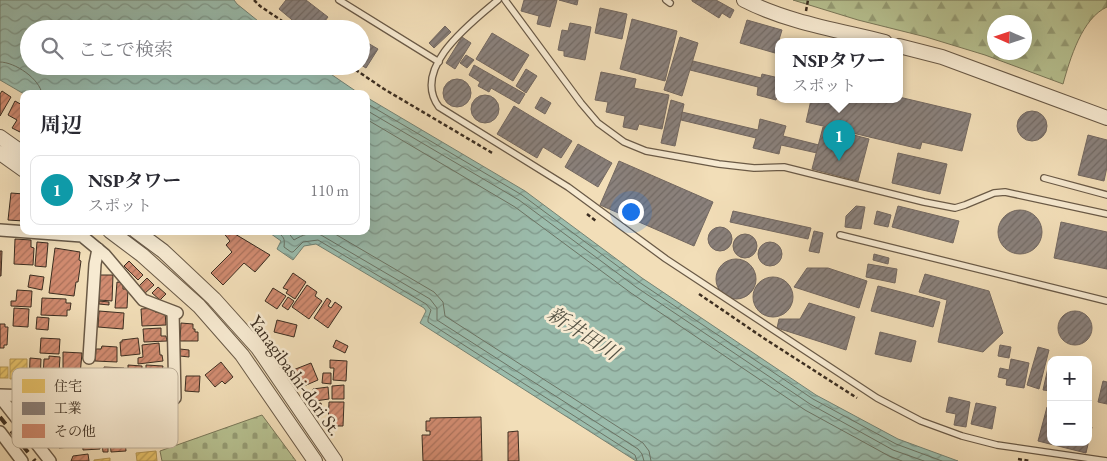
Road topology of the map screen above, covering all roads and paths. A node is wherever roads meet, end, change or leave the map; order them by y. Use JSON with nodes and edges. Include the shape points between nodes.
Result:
{"nodes":[{"id":1,"x":254,"y":0,"type":"edge"},
{"id":2,"x":339,"y":0,"type":"edge"},
{"id":3,"x":498,"y":0,"type":"edge"},
{"id":4,"x":505,"y":0,"type":"edge"},
{"id":5,"x":744,"y":0,"type":"edge"},
{"id":6,"x":281,"y":20,"type":"edge"},
{"id":7,"x":869,"y":38,"type":"edge"},
{"id":8,"x":903,"y":47,"type":"edge"},
{"id":9,"x":439,"y":62,"type":"junction"},
{"id":10,"x":1107,"y":118,"type":"edge"},
{"id":11,"x":0,"y":137,"type":"edge"},
{"id":12,"x":20,"y":151,"type":"edge"},
{"id":13,"x":0,"y":153,"type":"edge"},
{"id":14,"x":20,"y":167,"type":"edge"},
{"id":15,"x":1044,"y":178,"type":"dead end"},
{"id":16,"x":1107,"y":195,"type":"edge"},
{"id":17,"x":1107,"y":214,"type":"edge"},
{"id":18,"x":0,"y":230,"type":"edge"},
{"id":19,"x":20,"y":231,"type":"edge"},
{"id":20,"x":85,"y":235,"type":"edge"},
{"id":21,"x":115,"y":235,"type":"edge"},
{"id":22,"x":141,"y":235,"type":"edge"},
{"id":23,"x":840,"y":236,"type":"dead end"},
{"id":24,"x":98,"y":249,"type":"junction"},
{"id":25,"x":1107,"y":302,"type":"edge"},
{"id":26,"x":89,"y":358,"type":"dead end"},
{"id":27,"x":175,"y":368,"type":"edge"},
{"id":28,"x":0,"y":396,"type":"edge"},
{"id":29,"x":12,"y":412,"type":"edge"},
{"id":30,"x":0,"y":432,"type":"edge"},
{"id":31,"x":5,"y":444,"type":"edge"},
{"id":32,"x":40,"y":448,"type":"edge"},
{"id":33,"x":22,"y":461,"type":"edge"},
{"id":34,"x":50,"y":461,"type":"edge"},
{"id":35,"x":315,"y":461,"type":"edge"},
{"id":36,"x":335,"y":461,"type":"edge"},
{"id":37,"x":1107,"y":461,"type":"edge"}],
"edges":[{"from":1,"to":6,"type":"path"},
{"from":2,"to":9,"type":"lane"},
{"from":3,"to":9,"type":"lane","via":[[443,52]]},
{"from":4,"to":17,"type":"lane","via":[[598,123],[624,142],[646,151],[719,164],[784,167],[955,208],[1005,192]]},
{"from":5,"to":7,"type":"street","via":[[769,12]]},
{"from":8,"to":10,"type":"street","via":[[950,59]]},
{"from":9,"to":37,"type":"lane","via":[[432,81],[434,100],[439,107],[568,188],[666,258],[877,398],[921,421],[962,436],[997,445]]},
{"from":11,"to":12,"type":"street"},
{"from":13,"to":14,"type":"street"},
{"from":15,"to":16,"type":"lane"},
{"from":18,"to":19,"type":"street"},
{"from":20,"to":24,"type":"street"},
{"from":21,"to":35,"type":"street","name":"Yanagibashi-dori St.","via":[[198,306],[242,355]]},
{"from":22,"to":36,"type":"street","name":"Yanagibashi-dori St.","via":[[214,299],[258,348]]},
{"from":23,"to":25,"type":"lane"},
{"from":24,"to":26,"type":"street"},
{"from":24,"to":27,"type":"street","via":[[143,300],[175,312]]},
{"from":28,"to":29,"type":"street"},
{"from":30,"to":31,"type":"street"},
{"from":31,"to":33,"type":"street"},
{"from":32,"to":34,"type":"street"}]}
